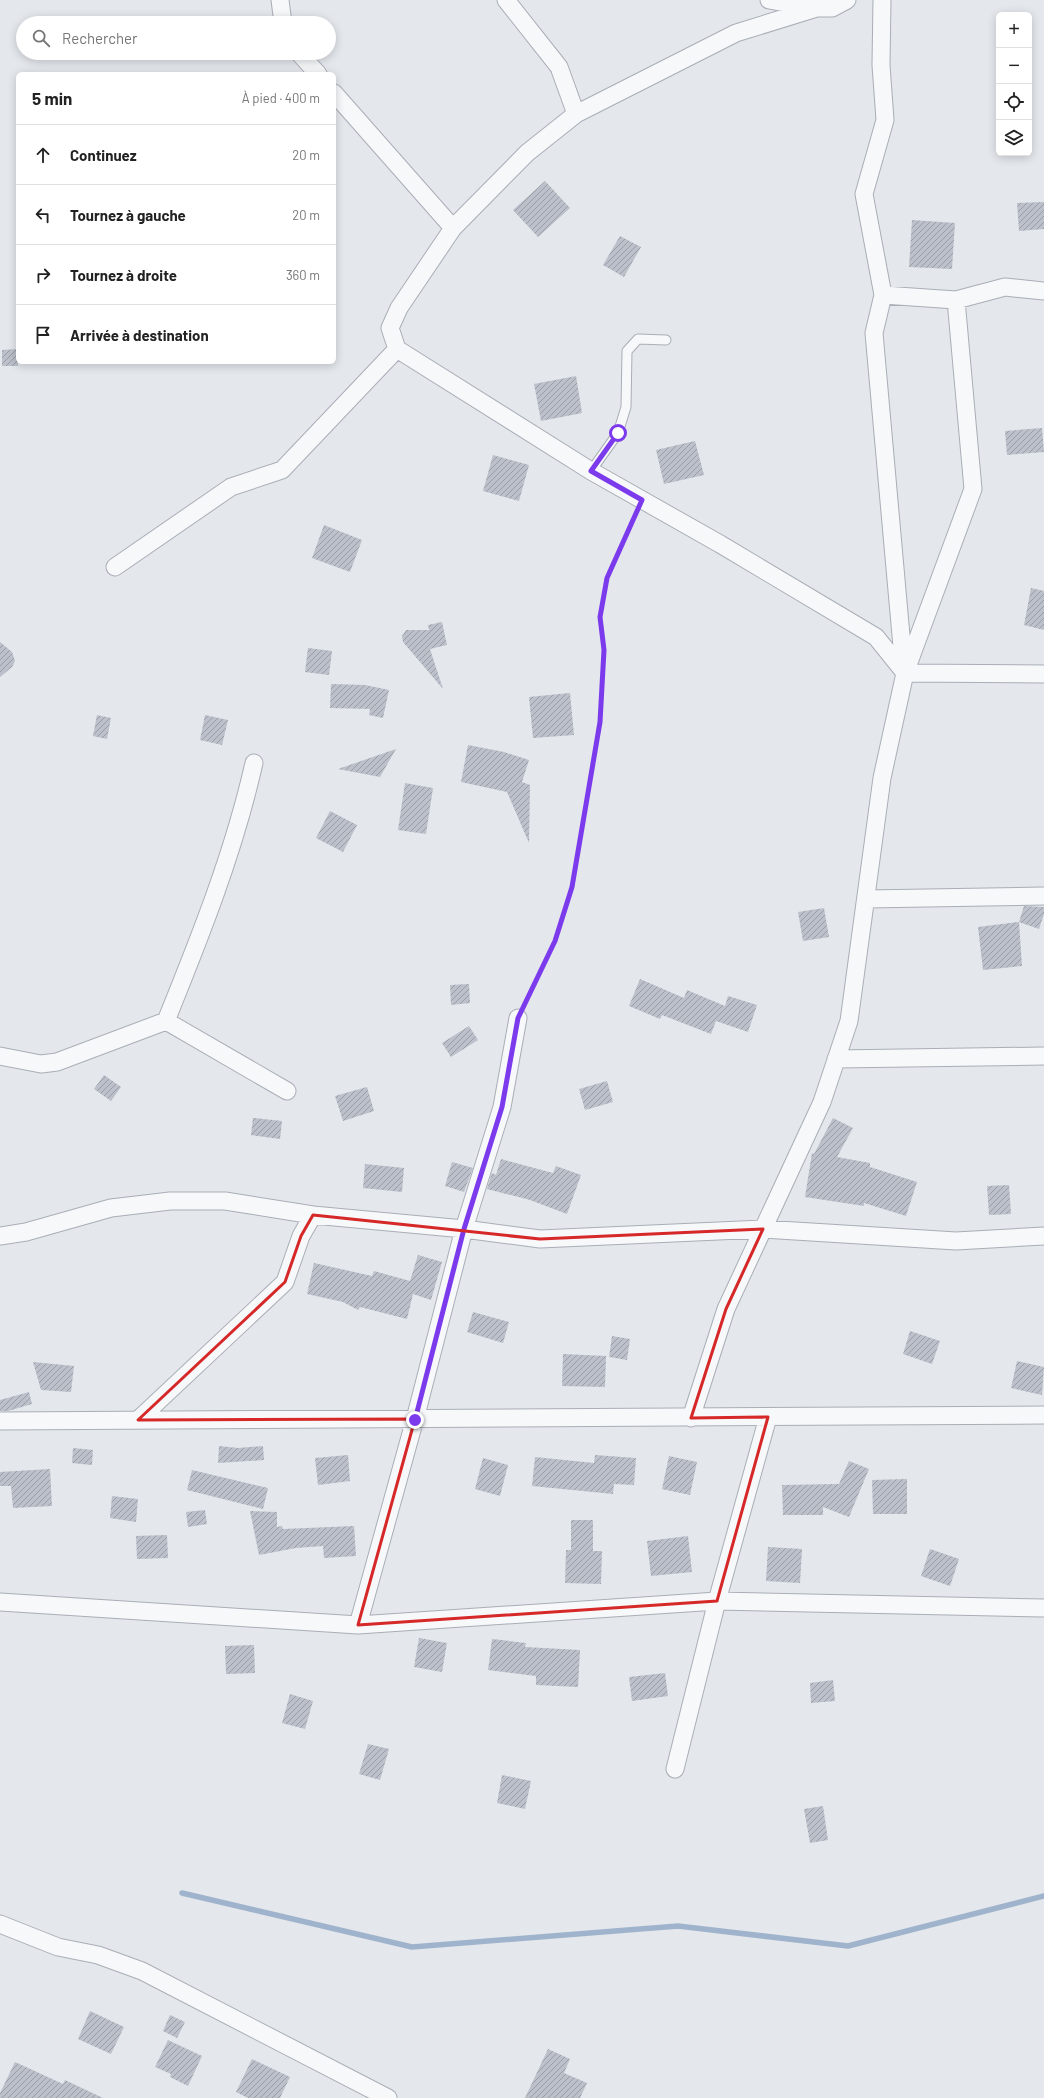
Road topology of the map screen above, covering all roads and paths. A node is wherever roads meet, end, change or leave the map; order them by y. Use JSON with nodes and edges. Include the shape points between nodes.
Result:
{"nodes":[{"id":1,"x":280,"y":0,"type":"edge"},
{"id":2,"x":506,"y":0,"type":"edge"},
{"id":3,"x":769,"y":0,"type":"edge"},
{"id":4,"x":847,"y":0,"type":"edge"},
{"id":5,"x":882,"y":0,"type":"edge"},
{"id":6,"x":817,"y":8,"type":"junction"},
{"id":7,"x":282,"y":16,"type":"edge"},
{"id":8,"x":305,"y":60,"type":"edge"},
{"id":9,"x":316,"y":72,"type":"edge"},
{"id":10,"x":336,"y":95,"type":"edge"},
{"id":11,"x":576,"y":114,"type":"junction"},
{"id":12,"x":453,"y":228,"type":"junction"},
{"id":13,"x":1044,"y":291,"type":"edge"},
{"id":14,"x":883,"y":295,"type":"junction"},
{"id":15,"x":956,"y":300,"type":"junction"},
{"id":16,"x":666,"y":340,"type":"dead end"},
{"id":17,"x":397,"y":349,"type":"junction"},
{"id":18,"x":591,"y":471,"type":"junction"},
{"id":19,"x":642,"y":500,"type":"junction"},
{"id":20,"x":115,"y":567,"type":"dead end"},
{"id":21,"x":905,"y":673,"type":"junction"},
{"id":22,"x":1044,"y":674,"type":"edge"},
{"id":23,"x":254,"y":763,"type":"dead end"},
{"id":24,"x":1044,"y":896,"type":"edge"},
{"id":25,"x":866,"y":899,"type":"junction"},
{"id":26,"x":518,"y":1018,"type":"joint"},
{"id":27,"x":166,"y":1021,"type":"junction"},
{"id":28,"x":0,"y":1056,"type":"edge"},
{"id":29,"x":1044,"y":1056,"type":"edge"},
{"id":30,"x":836,"y":1059,"type":"junction"},
{"id":31,"x":287,"y":1091,"type":"dead end"},
{"id":32,"x":313,"y":1215,"type":"junction"},
{"id":33,"x":464,"y":1229,"type":"junction"},
{"id":34,"x":763,"y":1229,"type":"junction"},
{"id":35,"x":0,"y":1236,"type":"edge"},
{"id":36,"x":1044,"y":1236,"type":"edge"},
{"id":37,"x":1044,"y":1415,"type":"edge"},
{"id":38,"x":768,"y":1417,"type":"junction"},
{"id":39,"x":691,"y":1418,"type":"junction"},
{"id":40,"x":138,"y":1420,"type":"junction"},
{"id":41,"x":415,"y":1420,"type":"junction"},
{"id":42,"x":0,"y":1421,"type":"edge"},
{"id":43,"x":717,"y":1601,"type":"junction"},
{"id":44,"x":0,"y":1602,"type":"edge"},
{"id":45,"x":1044,"y":1608,"type":"edge"},
{"id":46,"x":358,"y":1625,"type":"junction"},
{"id":47,"x":674,"y":1769,"type":"dead end"},
{"id":48,"x":0,"y":1924,"type":"edge"},
{"id":49,"x":388,"y":2098,"type":"edge"}],
"edges":[{"from":1,"to":7,"type":"street"},
{"from":2,"to":11,"type":"street","via":[[559,67]]},
{"from":3,"to":6,"type":"street"},
{"from":4,"to":6,"type":"street","via":[[832,8]]},
{"from":5,"to":14,"type":"street","via":[[881,65],[885,120],[864,194]]},
{"from":6,"to":11,"type":"street","via":[[736,33]]},
{"from":8,"to":9,"type":"street"},
{"from":10,"to":12,"type":"street"},
{"from":11,"to":12,"type":"street","via":[[527,153]]},
{"from":12,"to":17,"type":"street","via":[[399,308],[390,328]]},
{"from":13,"to":15,"type":"street","via":[[1004,287]]},
{"from":14,"to":15,"type":"street"},
{"from":14,"to":21,"type":"street","via":[[874,333]]},
{"from":15,"to":21,"type":"street","via":[[973,489]]},
{"from":16,"to":18,"type":"lane","via":[[638,339],[627,351],[626,406],[618,433]]},
{"from":17,"to":18,"type":"street"},
{"from":17,"to":20,"type":"street","via":[[282,470],[231,487]]},
{"from":18,"to":19,"type":"street"},
{"from":19,"to":21,"type":"street","via":[[876,637]]},
{"from":19,"to":26,"type":"path","via":[[607,578],[600,617],[604,650],[600,722],[572,887],[555,941]]},
{"from":21,"to":22,"type":"street"},
{"from":21,"to":25,"type":"street","via":[[882,778]]},
{"from":23,"to":27,"type":"street","via":[[245,802],[204,925]]},
{"from":24,"to":25,"type":"street"},
{"from":25,"to":30,"type":"street","via":[[849,1021]]},
{"from":26,"to":33,"type":"street","via":[[502,1107]]},
{"from":27,"to":28,"type":"street","via":[[57,1062],[41,1064]]},
{"from":27,"to":31,"type":"street"},
{"from":29,"to":30,"type":"street"},
{"from":30,"to":34,"type":"street","via":[[822,1102]]},
{"from":32,"to":33,"type":"street"},
{"from":32,"to":35,"type":"street","via":[[224,1201],[170,1201],[111,1208],[26,1232]]},
{"from":32,"to":40,"type":"street","via":[[301,1236],[284,1282]]},
{"from":33,"to":34,"type":"street","via":[[540,1239]]},
{"from":33,"to":41,"type":"street"},
{"from":34,"to":36,"type":"street","via":[[956,1241]]},
{"from":34,"to":39,"type":"street","via":[[726,1309]]},
{"from":37,"to":38,"type":"street"},
{"from":38,"to":39,"type":"street"},
{"from":38,"to":43,"type":"street"},
{"from":39,"to":41,"type":"street"},
{"from":40,"to":41,"type":"street"},
{"from":40,"to":42,"type":"street"},
{"from":41,"to":46,"type":"street"},
{"from":43,"to":45,"type":"street"},
{"from":43,"to":46,"type":"street"},
{"from":43,"to":47,"type":"street"},
{"from":44,"to":46,"type":"street"},
{"from":48,"to":49,"type":"street","via":[[58,1947],[98,1955],[142,1971]]}]}
